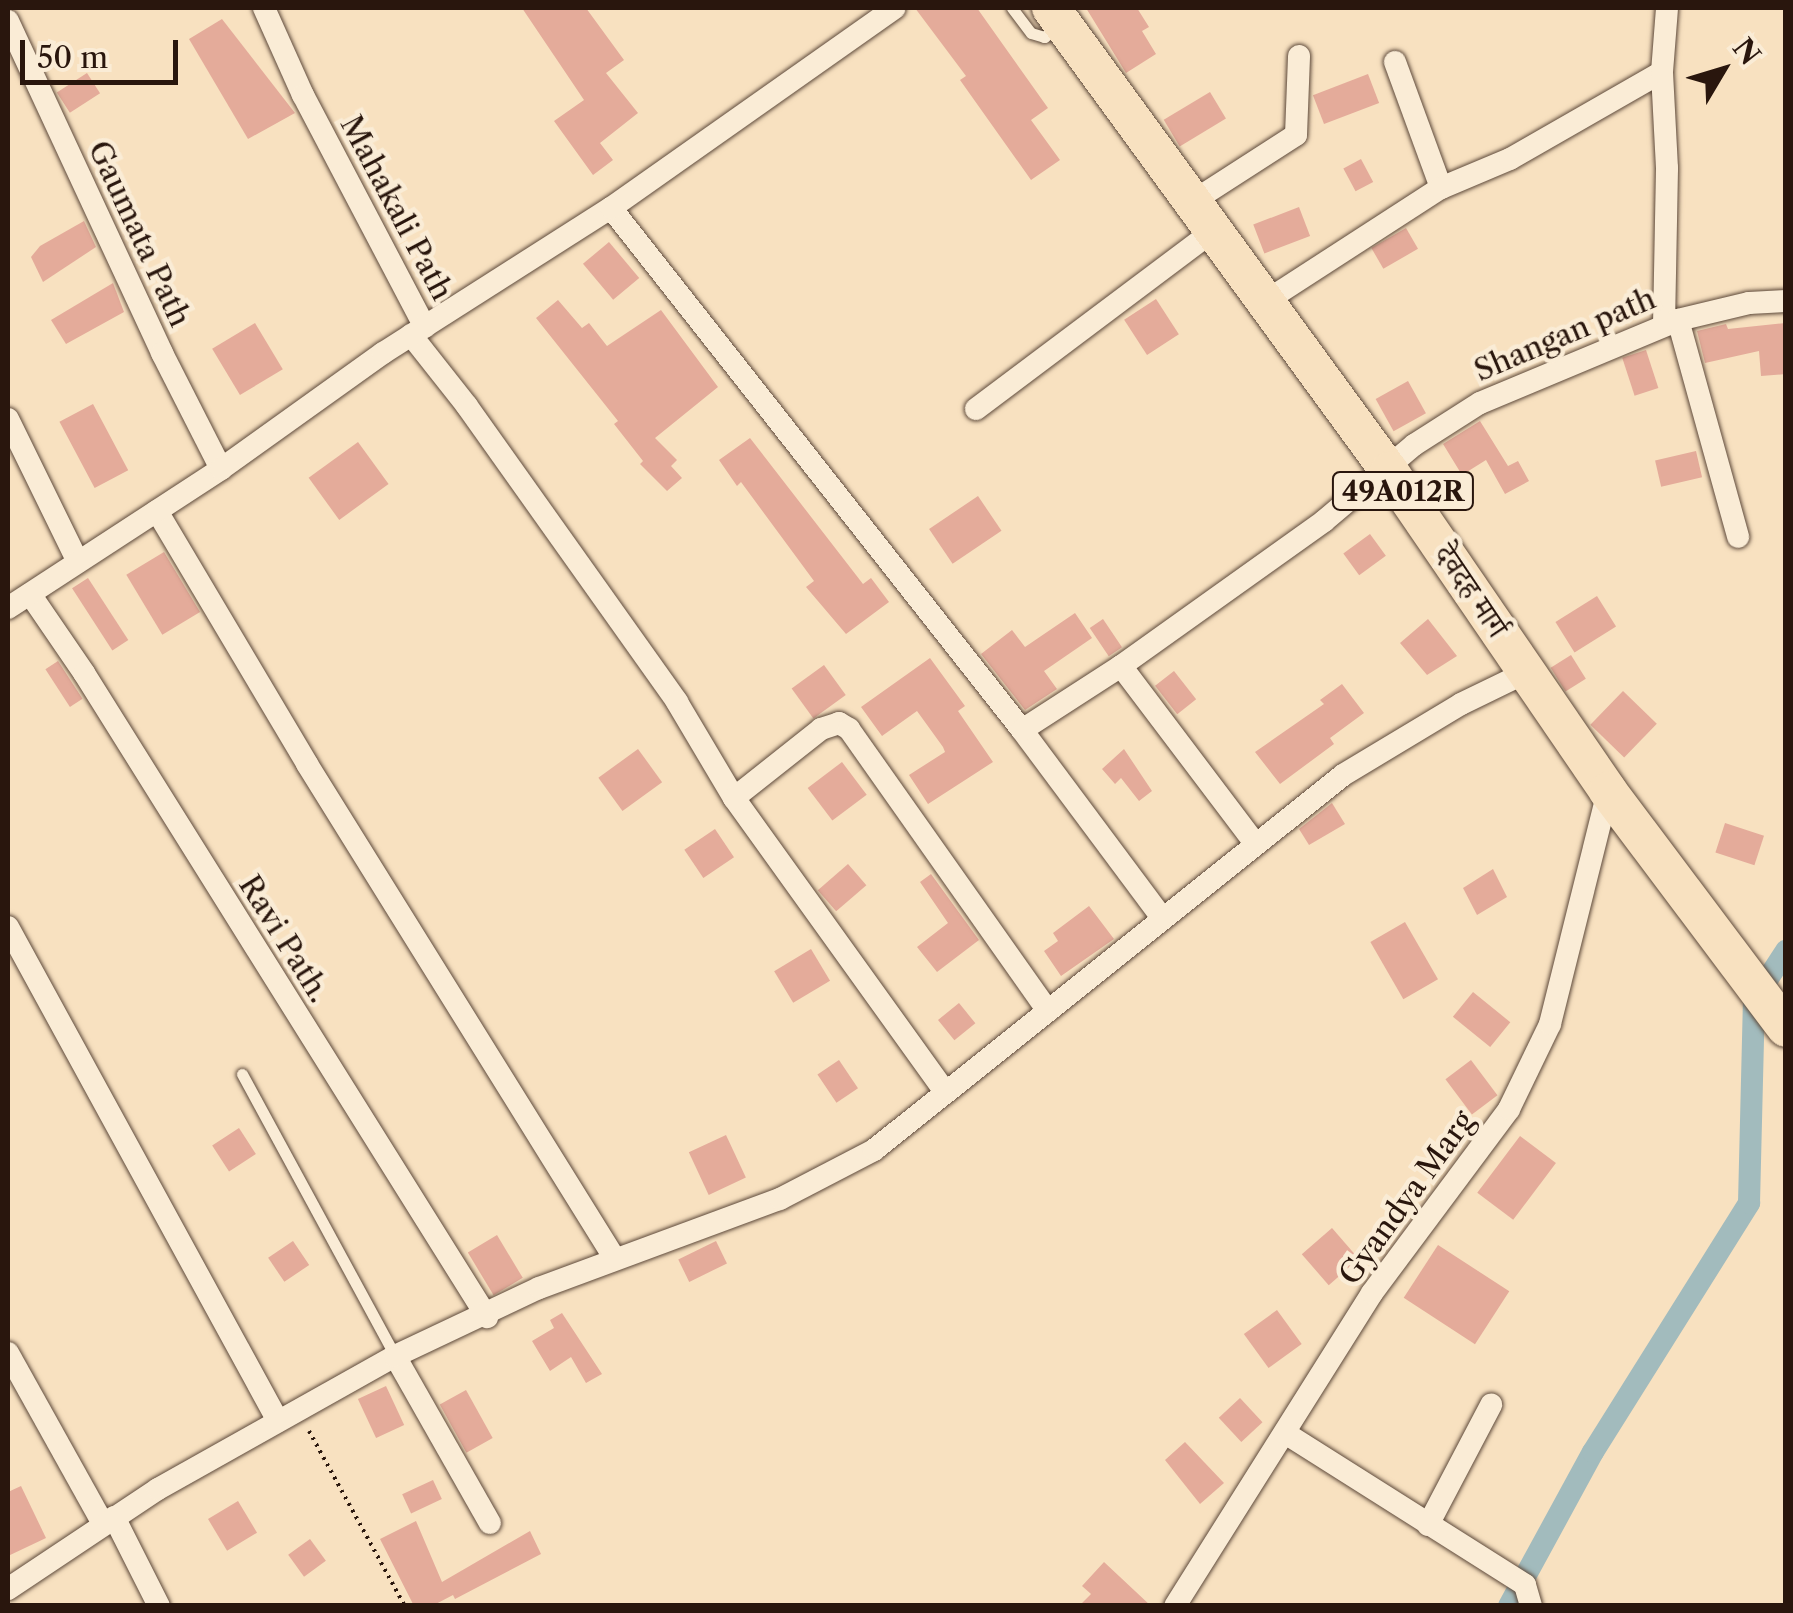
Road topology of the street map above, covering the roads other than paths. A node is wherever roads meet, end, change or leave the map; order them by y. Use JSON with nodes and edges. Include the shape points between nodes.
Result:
{"nodes":[{"id":1,"x":264,"y":8,"type":"edge"},
{"id":2,"x":894,"y":8,"type":"edge"},
{"id":3,"x":1012,"y":8,"type":"edge"},
{"id":4,"x":1666,"y":8,"type":"edge"},
{"id":5,"x":1057,"y":16,"type":"edge"},
{"id":6,"x":8,"y":21,"type":"edge"},
{"id":7,"x":1299,"y":56,"type":"dead end"},
{"id":8,"x":1395,"y":62,"type":"dead end"},
{"id":9,"x":1662,"y":72,"type":"junction"},
{"id":10,"x":1441,"y":188,"type":"junction"},
{"id":11,"x":611,"y":208,"type":"junction"},
{"id":12,"x":1206,"y":215,"type":"junction"},
{"id":13,"x":1266,"y":300,"type":"junction"},
{"id":14,"x":1786,"y":302,"type":"edge"},
{"id":15,"x":1671,"y":322,"type":"junction"},
{"id":16,"x":418,"y":331,"type":"junction"},
{"id":17,"x":976,"y":409,"type":"dead end"},
{"id":18,"x":8,"y":418,"type":"edge"},
{"id":19,"x":221,"y":469,"type":"junction"},
{"id":20,"x":1389,"y":471,"type":"junction"},
{"id":21,"x":157,"y":511,"type":"junction"},
{"id":22,"x":1738,"y":537,"type":"dead end"},
{"id":23,"x":78,"y":562,"type":"junction"},
{"id":24,"x":30,"y":594,"type":"junction"},
{"id":25,"x":8,"y":608,"type":"edge"},
{"id":26,"x":1121,"y":666,"type":"junction"},
{"id":27,"x":1527,"y":672,"type":"junction"},
{"id":28,"x":1022,"y":730,"type":"junction"},
{"id":29,"x":1608,"y":791,"type":"junction"},
{"id":30,"x":734,"y":798,"type":"junction"},
{"id":31,"x":1254,"y":842,"type":"junction"},
{"id":32,"x":1162,"y":918,"type":"junction"},
{"id":33,"x":8,"y":927,"type":"edge"},
{"id":34,"x":1048,"y":1011,"type":"junction"},
{"id":35,"x":1786,"y":1028,"type":"edge"},
{"id":36,"x":242,"y":1074,"type":"dead end"},
{"id":37,"x":945,"y":1092,"type":"junction"},
{"id":38,"x":615,"y":1259,"type":"junction"},
{"id":39,"x":487,"y":1316,"type":"junction"},
{"id":40,"x":8,"y":1353,"type":"edge"},
{"id":41,"x":395,"y":1356,"type":"junction"},
{"id":42,"x":1491,"y":1405,"type":"dead end"},
{"id":43,"x":287,"y":1415,"type":"junction"},
{"id":44,"x":1284,"y":1433,"type":"junction"},
{"id":45,"x":109,"y":1521,"type":"junction"},
{"id":46,"x":490,"y":1523,"type":"dead end"},
{"id":47,"x":1428,"y":1526,"type":"junction"},
{"id":48,"x":1520,"y":1587,"type":"edge"},
{"id":49,"x":8,"y":1590,"type":"edge"},
{"id":50,"x":159,"y":1606,"type":"edge"},
{"id":51,"x":1176,"y":1606,"type":"edge"}],
"edges":[{"from":1,"to":16,"type":"street","name":"Mahakali Path"},
{"from":2,"to":11,"type":"street"},
{"from":3,"to":5,"type":"lane","via":[[1032,34],[1044,37]]},
{"from":4,"to":9,"type":"street"},
{"from":5,"to":12,"type":"main road","name":"देवदह मार्ग","number":"49A012R"},
{"from":6,"to":19,"type":"street","name":"Gaumata Path"},
{"from":7,"to":12,"type":"street","via":[[1296,135]]},
{"from":8,"to":10,"type":"street"},
{"from":9,"to":10,"type":"street","via":[[1510,159]]},
{"from":9,"to":15,"type":"street"},
{"from":10,"to":13,"type":"street"},
{"from":11,"to":16,"type":"street"},
{"from":11,"to":28,"type":"street"},
{"from":12,"to":13,"type":"main road","name":"देवदह मार्ग","number":"49A012R"},
{"from":12,"to":17,"type":"street"},
{"from":13,"to":20,"type":"main road","name":"देवदह मार्ग","number":"49A012R"},
{"from":14,"to":15,"type":"street","name":"Shangan path","via":[[1749,303]]},
{"from":15,"to":20,"type":"street","name":"Shangan path","via":[[1480,402],[1414,445]]},
{"from":15,"to":22,"type":"street"},
{"from":16,"to":19,"type":"street"},
{"from":16,"to":30,"type":"street","name":"Mahakali Path","via":[[677,702]]},
{"from":18,"to":23,"type":"street"},
{"from":19,"to":21,"type":"street"},
{"from":20,"to":26,"type":"street","name":"Shangan path"},
{"from":20,"to":27,"type":"main road","name":"देवदह मार्ग","number":"49A012R"},
{"from":21,"to":23,"type":"street"},
{"from":21,"to":38,"type":"street"},
{"from":23,"to":24,"type":"street"},
{"from":24,"to":25,"type":"street"},
{"from":24,"to":39,"type":"street","name":"Ravi Path."},
{"from":26,"to":28,"type":"street","name":"Shangan path"},
{"from":26,"to":31,"type":"street"},
{"from":27,"to":29,"type":"main road","name":"देवदह मार्ग","number":"49A012R"},
{"from":27,"to":31,"type":"street","via":[[1343,775]]},
{"from":28,"to":32,"type":"street"},
{"from":29,"to":35,"type":"main road","name":"देवदह मार्ग","number":"49A012R"},
{"from":29,"to":44,"type":"street","name":"Gyandya Marg","via":[[1550,1024],[1509,1109],[1372,1293]]},
{"from":30,"to":34,"type":"street","via":[[821,729],[839,723],[849,728]]},
{"from":30,"to":37,"type":"street","name":"Mahakali Path"},
{"from":31,"to":32,"type":"street"},
{"from":32,"to":34,"type":"street"},
{"from":33,"to":43,"type":"street"},
{"from":34,"to":37,"type":"street"},
{"from":36,"to":41,"type":"lane"},
{"from":37,"to":38,"type":"street","via":[[874,1150],[833,1173],[720,1224]]},
{"from":38,"to":39,"type":"street"},
{"from":39,"to":41,"type":"street"},
{"from":40,"to":45,"type":"street"},
{"from":41,"to":43,"type":"street"},
{"from":41,"to":46,"type":"street"},
{"from":42,"to":47,"type":"street"},
{"from":43,"to":45,"type":"street"},
{"from":44,"to":47,"type":"street"},
{"from":44,"to":51,"type":"street","name":"Gyandya Marg"},
{"from":45,"to":49,"type":"street"},
{"from":45,"to":50,"type":"street"},
{"from":47,"to":48,"type":"street"}]}
